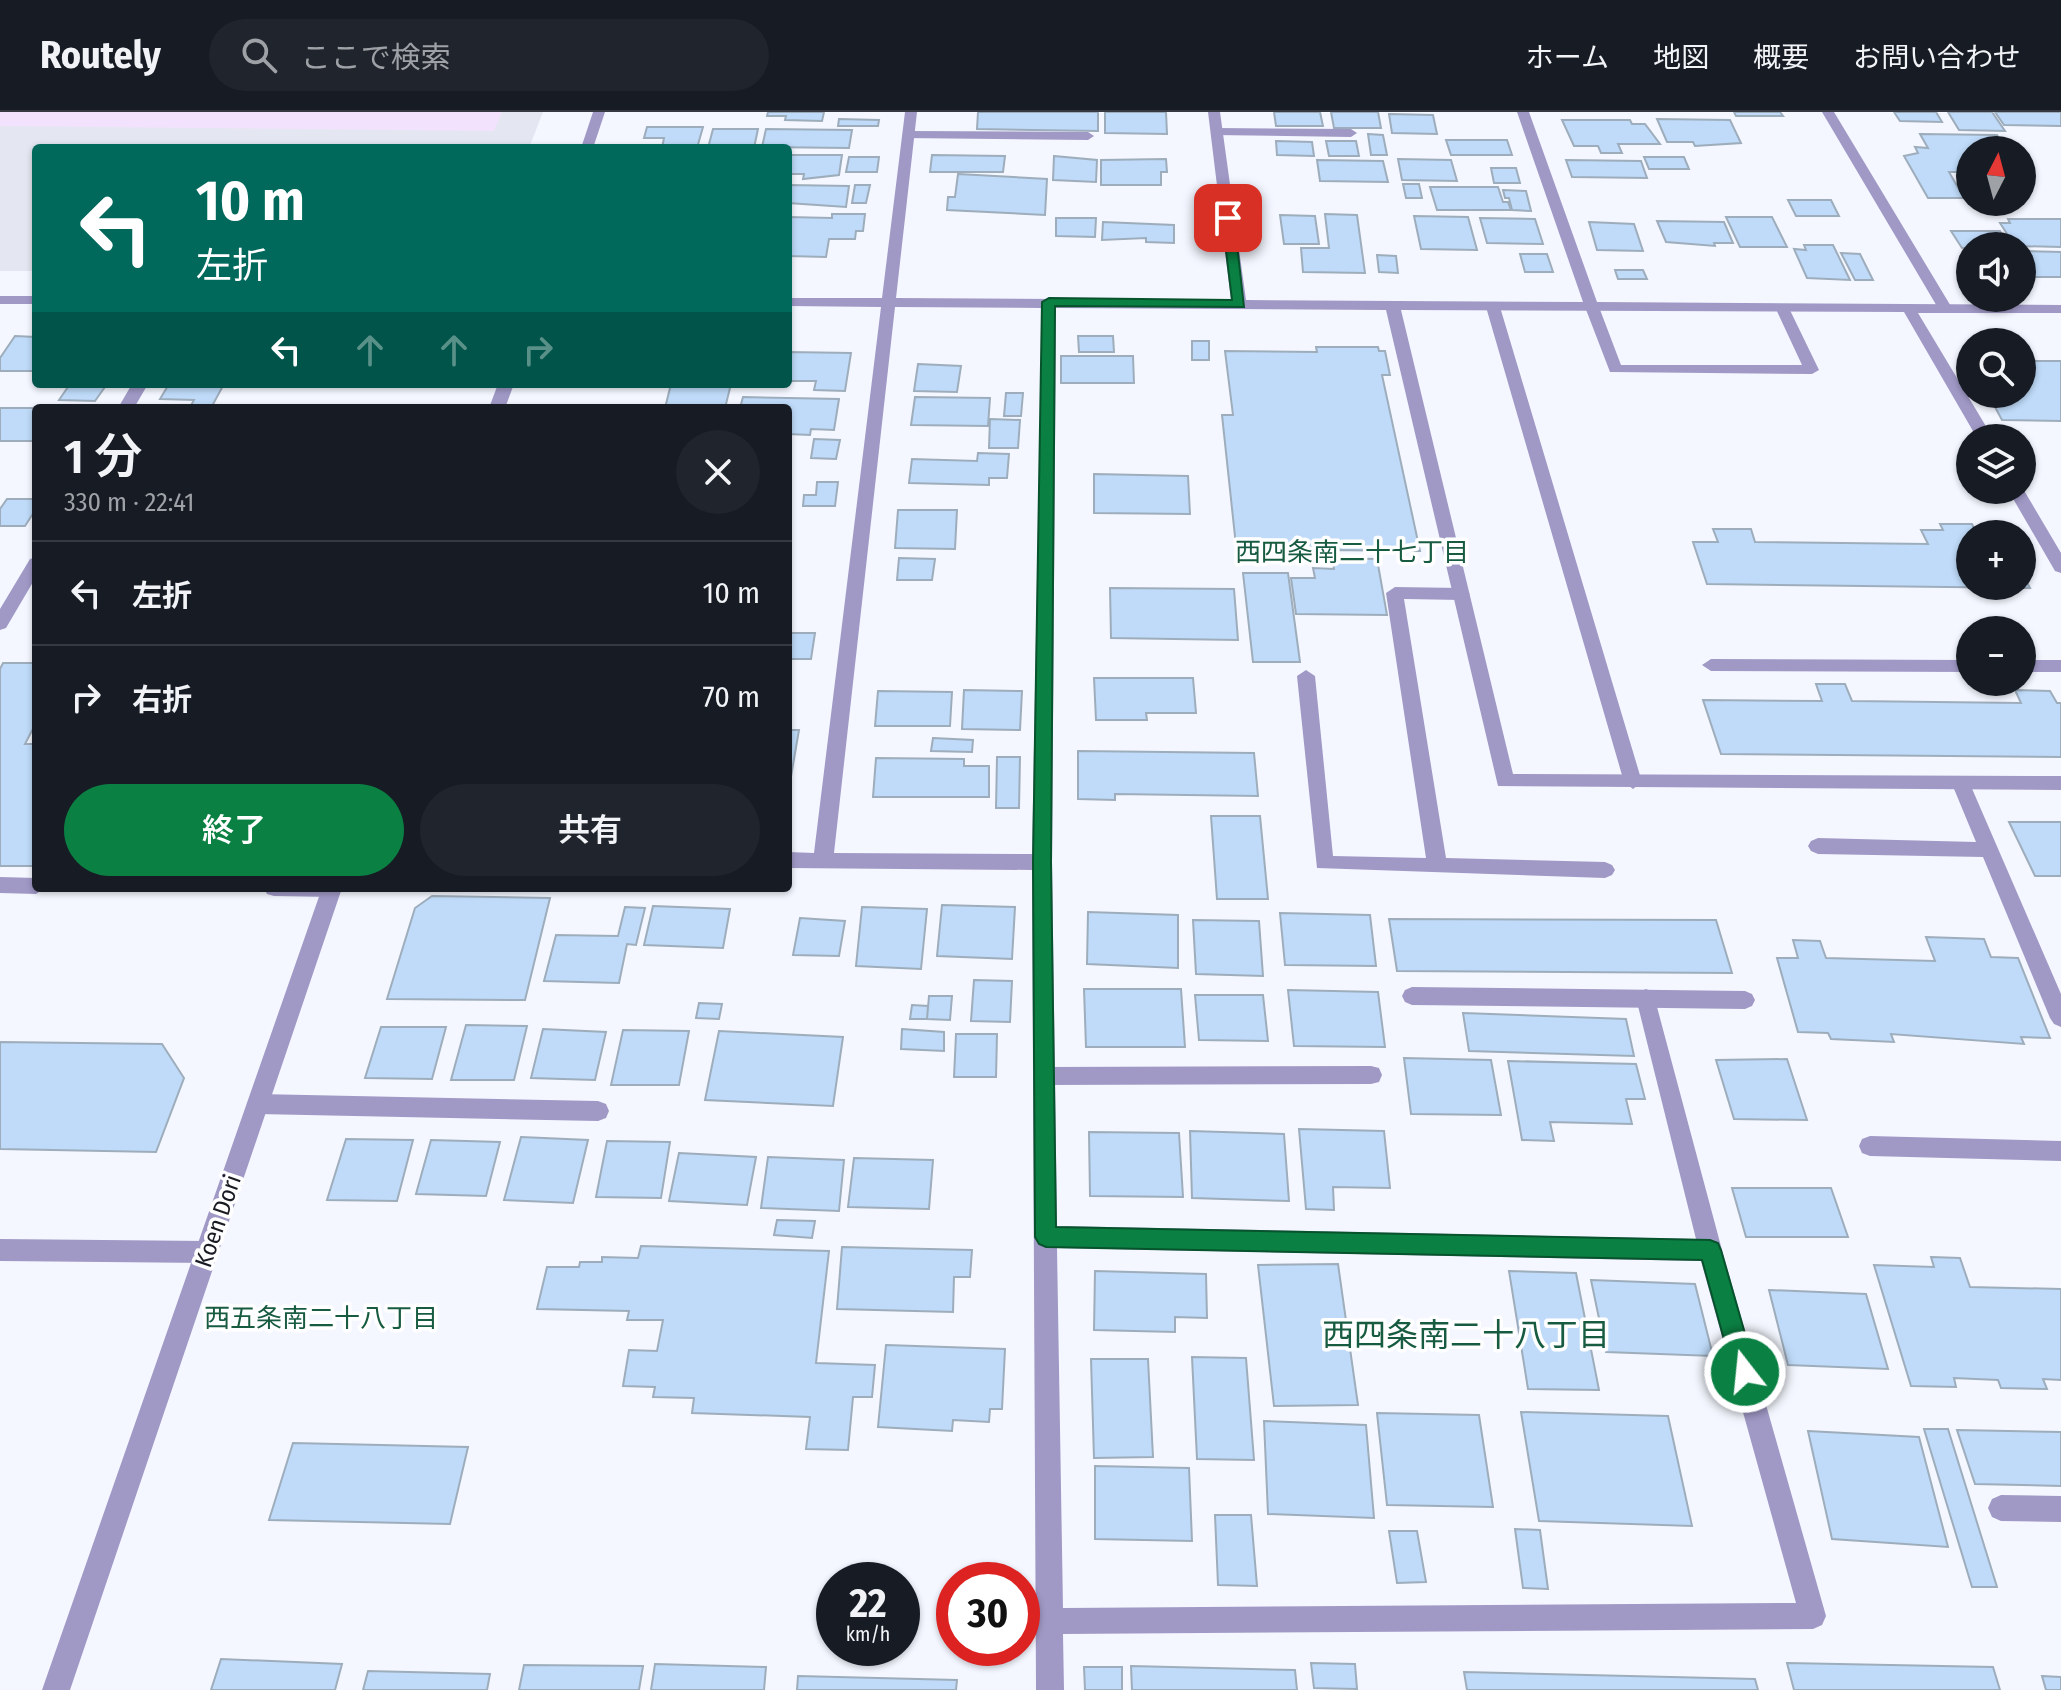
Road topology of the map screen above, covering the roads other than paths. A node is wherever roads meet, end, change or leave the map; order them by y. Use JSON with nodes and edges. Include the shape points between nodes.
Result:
{"nodes":[{"id":1,"x":599,"y":112,"type":"edge"},
{"id":2,"x":911,"y":112,"type":"edge"},
{"id":3,"x":1214,"y":112,"type":"edge"},
{"id":4,"x":1523,"y":112,"type":"edge"},
{"id":5,"x":1828,"y":112,"type":"edge"},
{"id":6,"x":1217,"y":132,"type":"junction"},
{"id":7,"x":1351,"y":133,"type":"dead end"},
{"id":8,"x":908,"y":135,"type":"junction"},
{"id":9,"x":1088,"y":136,"type":"dead end"},
{"id":10,"x":588,"y":144,"type":"edge"},
{"id":11,"x":0,"y":300,"type":"edge"},
{"id":12,"x":32,"y":300,"type":"edge"},
{"id":13,"x":792,"y":302,"type":"edge"},
{"id":14,"x":1049,"y":302,"type":"junction"},
{"id":15,"x":890,"y":303,"type":"junction"},
{"id":16,"x":1239,"y":304,"type":"junction"},
{"id":17,"x":1393,"y":307,"type":"junction"},
{"id":18,"x":1493,"y":307,"type":"junction"},
{"id":19,"x":1592,"y":307,"type":"junction"},
{"id":20,"x":1782,"y":307,"type":"junction"},
{"id":21,"x":1908,"y":307,"type":"junction"},
{"id":22,"x":1945,"y":308,"type":"junction"},
{"id":23,"x":2061,"y":309,"type":"edge"},
{"id":24,"x":1977,"y":424,"type":"edge"},
{"id":25,"x":2024,"y":504,"type":"edge"},
{"id":26,"x":2061,"y":567,"type":"edge"},
{"id":27,"x":32,"y":570,"type":"edge"},
{"id":28,"x":1461,"y":594,"type":"junction"},
{"id":29,"x":0,"y":624,"type":"edge"},
{"id":30,"x":1711,"y":665,"type":"dead end"},
{"id":31,"x":1956,"y":666,"type":"edge"},
{"id":32,"x":2036,"y":666,"type":"edge"},
{"id":33,"x":2061,"y":666,"type":"edge"},
{"id":34,"x":1306,"y":676,"type":"dead end"},
{"id":35,"x":1633,"y":782,"type":"junction"},
{"id":36,"x":2061,"y":783,"type":"edge"},
{"id":37,"x":1961,"y":784,"type":"junction"},
{"id":38,"x":1818,"y":846,"type":"dead end"},
{"id":39,"x":1989,"y":850,"type":"junction"},
{"id":40,"x":792,"y":860,"type":"edge"},
{"id":41,"x":823,"y":861,"type":"junction"},
{"id":42,"x":1042,"y":862,"type":"junction"},
{"id":43,"x":1437,"y":866,"type":"junction"},
{"id":44,"x":1605,"y":870,"type":"dead end"},
{"id":45,"x":0,"y":885,"type":"edge"},
{"id":46,"x":32,"y":886,"type":"edge"},
{"id":47,"x":331,"y":892,"type":"edge"},
{"id":48,"x":1412,"y":996,"type":"dead end"},
{"id":49,"x":1646,"y":998,"type":"junction"},
{"id":50,"x":1745,"y":1000,"type":"dead end"},
{"id":51,"x":2061,"y":1018,"type":"edge"},
{"id":52,"x":1371,"y":1075,"type":"dead end"},
{"id":53,"x":1044,"y":1076,"type":"junction"},
{"id":54,"x":258,"y":1104,"type":"junction"},
{"id":55,"x":598,"y":1111,"type":"dead end"},
{"id":56,"x":1870,"y":1146,"type":"dead end"},
{"id":57,"x":2061,"y":1151,"type":"edge"},
{"id":58,"x":1046,"y":1237,"type":"junction"},
{"id":59,"x":0,"y":1250,"type":"edge"},
{"id":60,"x":1710,"y":1250,"type":"junction"},
{"id":61,"x":207,"y":1252,"type":"junction"},
{"id":62,"x":2001,"y":1508,"type":"dead end"},
{"id":63,"x":2061,"y":1509,"type":"edge"},
{"id":64,"x":1051,"y":1621,"type":"junction"},
{"id":65,"x":56,"y":1690,"type":"edge"},
{"id":66,"x":1050,"y":1690,"type":"edge"}],
"edges":[{"from":1,"to":10,"type":"street"},
{"from":2,"to":8,"type":"street"},
{"from":3,"to":6,"type":"street"},
{"from":4,"to":19,"type":"street"},
{"from":5,"to":22,"type":"street"},
{"from":6,"to":7,"type":"street"},
{"from":6,"to":16,"type":"street"},
{"from":8,"to":9,"type":"street"},
{"from":8,"to":15,"type":"street"},
{"from":11,"to":12,"type":"street"},
{"from":13,"to":15,"type":"street"},
{"from":14,"to":15,"type":"street"},
{"from":14,"to":16,"type":"street"},
{"from":14,"to":42,"type":"street"},
{"from":15,"to":41,"type":"street"},
{"from":16,"to":17,"type":"street"},
{"from":17,"to":18,"type":"street"},
{"from":17,"to":28,"type":"street"},
{"from":18,"to":19,"type":"street"},
{"from":18,"to":35,"type":"street"},
{"from":19,"to":20,"type":"street"},
{"from":19,"to":20,"type":"street","via":[[1615,369],[1812,370]]},
{"from":20,"to":21,"type":"street"},
{"from":21,"to":22,"type":"street"},
{"from":21,"to":24,"type":"street"},
{"from":22,"to":23,"type":"street"},
{"from":25,"to":26,"type":"street"},
{"from":27,"to":29,"type":"street"},
{"from":28,"to":35,"type":"street","via":[[1505,781]]},
{"from":28,"to":43,"type":"street","via":[[1395,593]]},
{"from":30,"to":31,"type":"street"},
{"from":32,"to":33,"type":"street"},
{"from":34,"to":43,"type":"street","via":[[1324,863]]},
{"from":35,"to":37,"type":"street"},
{"from":36,"to":37,"type":"street"},
{"from":37,"to":39,"type":"street"},
{"from":38,"to":39,"type":"street"},
{"from":39,"to":51,"type":"street"},
{"from":40,"to":41,"type":"street"},
{"from":41,"to":42,"type":"street"},
{"from":42,"to":53,"type":"street"},
{"from":43,"to":44,"type":"street"},
{"from":45,"to":46,"type":"street"},
{"from":47,"to":54,"type":"street","name":"Koen Dori"},
{"from":48,"to":49,"type":"street"},
{"from":49,"to":50,"type":"street"},
{"from":49,"to":60,"type":"street"},
{"from":52,"to":53,"type":"street"},
{"from":53,"to":58,"type":"street"},
{"from":54,"to":55,"type":"street"},
{"from":54,"to":61,"type":"street","name":"Koen Dori"},
{"from":56,"to":57,"type":"street"},
{"from":58,"to":60,"type":"street"},
{"from":58,"to":64,"type":"street"},
{"from":59,"to":61,"type":"street"},
{"from":60,"to":64,"type":"street","via":[[1813,1616]]},
{"from":61,"to":65,"type":"street","name":"Koen Dori"},
{"from":62,"to":63,"type":"street"},
{"from":64,"to":66,"type":"street"}]}
